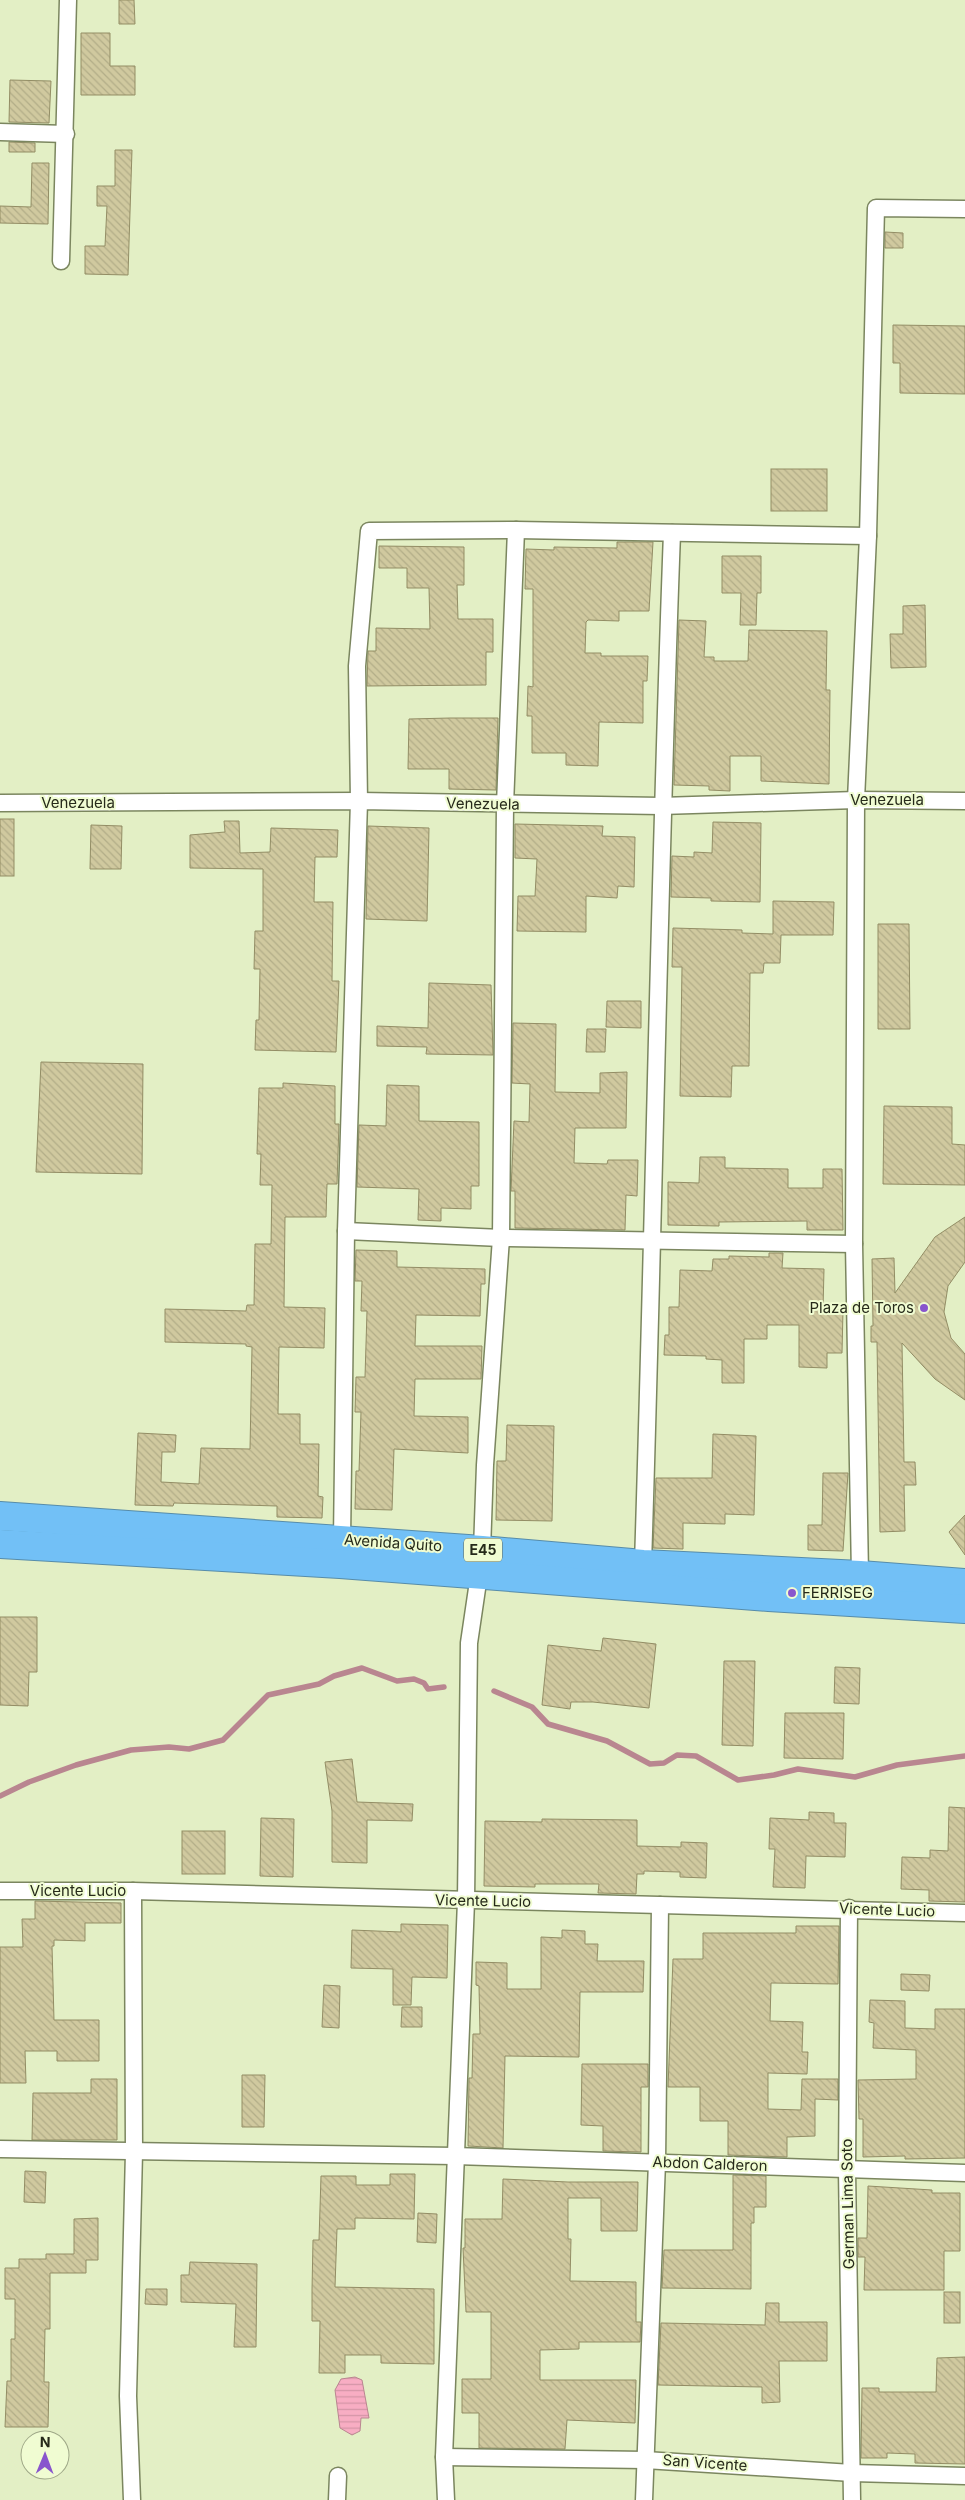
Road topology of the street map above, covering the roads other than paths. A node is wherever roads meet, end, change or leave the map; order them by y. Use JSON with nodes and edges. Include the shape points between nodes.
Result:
{"nodes":[{"id":1,"x":68,"y":0,"type":"edge"},
{"id":2,"x":0,"y":132,"type":"edge"},
{"id":3,"x":66,"y":134,"type":"junction"},
{"id":4,"x":965,"y":210,"type":"edge"},
{"id":5,"x":61,"y":261,"type":"dead end"},
{"id":6,"x":516,"y":530,"type":"junction"},
{"id":7,"x":672,"y":533,"type":"junction"},
{"id":8,"x":868,"y":536,"type":"junction"},
{"id":9,"x":856,"y":800,"type":"junction"},
{"id":10,"x":965,"y":801,"type":"edge"},
{"id":11,"x":359,"y":802,"type":"junction"},
{"id":12,"x":0,"y":803,"type":"edge"},
{"id":13,"x":505,"y":805,"type":"junction"},
{"id":14,"x":661,"y":806,"type":"junction"},
{"id":15,"x":346,"y":1231,"type":"junction"},
{"id":16,"x":501,"y":1238,"type":"junction"},
{"id":17,"x":653,"y":1242,"type":"junction"},
{"id":18,"x":854,"y":1244,"type":"junction"},
{"id":19,"x":0,"y":1516,"type":"edge"},
{"id":20,"x":342,"y":1540,"type":"junction"},
{"id":21,"x":0,"y":1544,"type":"edge"},
{"id":22,"x":481,"y":1562,"type":"junction"},
{"id":23,"x":643,"y":1564,"type":"junction"},
{"id":24,"x":860,"y":1575,"type":"junction"},
{"id":25,"x":965,"y":1583,"type":"edge"},
{"id":26,"x":965,"y":1609,"type":"edge"},
{"id":27,"x":0,"y":1891,"type":"edge"},
{"id":28,"x":133,"y":1891,"type":"junction"},
{"id":29,"x":466,"y":1901,"type":"junction"},
{"id":30,"x":660,"y":1905,"type":"junction"},
{"id":31,"x":850,"y":1908,"type":"junction"},
{"id":32,"x":965,"y":1913,"type":"edge"},
{"id":33,"x":0,"y":2149,"type":"edge"},
{"id":34,"x":134,"y":2152,"type":"junction"},
{"id":35,"x":455,"y":2156,"type":"junction"},
{"id":36,"x":657,"y":2162,"type":"junction"},
{"id":37,"x":847,"y":2170,"type":"junction"},
{"id":38,"x":965,"y":2173,"type":"edge"},
{"id":39,"x":444,"y":2457,"type":"junction"},
{"id":40,"x":645,"y":2460,"type":"junction"},
{"id":41,"x":852,"y":2472,"type":"junction"},
{"id":42,"x":338,"y":2476,"type":"dead end"},
{"id":43,"x":965,"y":2476,"type":"edge"},
{"id":44,"x":132,"y":2500,"type":"edge"},
{"id":45,"x":338,"y":2500,"type":"edge"},
{"id":46,"x":446,"y":2500,"type":"edge"},
{"id":47,"x":644,"y":2500,"type":"edge"},
{"id":48,"x":852,"y":2500,"type":"edge"}],
"edges":[{"from":1,"to":3,"type":"street"},
{"from":2,"to":3,"type":"street"},
{"from":3,"to":5,"type":"street"},
{"from":4,"to":8,"type":"street","via":[[876,208]]},
{"from":6,"to":7,"type":"street"},
{"from":6,"to":11,"type":"street","via":[[369,530],[357,666]]},
{"from":6,"to":13,"type":"street"},
{"from":7,"to":8,"type":"street"},
{"from":7,"to":14,"type":"street"},
{"from":8,"to":9,"type":"street"},
{"from":9,"to":10,"type":"street","name":"Venezuela"},
{"from":9,"to":14,"type":"street","name":"Venezuela"},
{"from":9,"to":18,"type":"street"},
{"from":11,"to":12,"type":"street","name":"Venezuela"},
{"from":11,"to":13,"type":"street","name":"Venezuela"},
{"from":11,"to":15,"type":"street"},
{"from":13,"to":14,"type":"street","name":"Venezuela"},
{"from":13,"to":16,"type":"street"},
{"from":14,"to":17,"type":"street"},
{"from":15,"to":16,"type":"street"},
{"from":15,"to":20,"type":"street"},
{"from":16,"to":17,"type":"street"},
{"from":16,"to":22,"type":"street"},
{"from":17,"to":18,"type":"street"},
{"from":17,"to":23,"type":"street"},
{"from":18,"to":24,"type":"street"},
{"from":19,"to":20,"type":"highway","name":"Avenida Quito","number":"E45"},
{"from":20,"to":22,"type":"highway","name":"Avenida Quito","number":"E45"},
{"from":21,"to":22,"type":"highway","name":"Avenida Quito","number":"E45","via":[[340,1564]]},
{"from":22,"to":23,"type":"highway","name":"Avenida Quito","number":"E45"},
{"from":22,"to":26,"type":"highway","name":"Avenida Quito","number":"E45"},
{"from":22,"to":29,"type":"street","via":[[469,1643]]},
{"from":23,"to":24,"type":"highway","name":"Avenida Quito","number":"E45"},
{"from":24,"to":25,"type":"highway","name":"Avenida Quito","number":"E45"},
{"from":27,"to":28,"type":"street","name":"Vicente Lucio"},
{"from":28,"to":29,"type":"street","name":"Vicente Lucio"},
{"from":28,"to":34,"type":"street"},
{"from":29,"to":30,"type":"street","name":"Vicente Lucio"},
{"from":29,"to":35,"type":"street"},
{"from":30,"to":31,"type":"street","name":"Vicente Lucio"},
{"from":30,"to":36,"type":"street"},
{"from":31,"to":32,"type":"street","name":"Vicente Lucio"},
{"from":31,"to":37,"type":"street","name":"German Lima Soto"},
{"from":33,"to":34,"type":"street","name":"Abdon Calderon"},
{"from":34,"to":35,"type":"street","name":"Abdon Calderon"},
{"from":34,"to":44,"type":"street","via":[[128,2396]]},
{"from":35,"to":36,"type":"street","name":"Abdon Calderon"},
{"from":35,"to":39,"type":"street"},
{"from":36,"to":37,"type":"street","name":"Abdon Calderon"},
{"from":36,"to":40,"type":"street"},
{"from":37,"to":38,"type":"street","name":"Abdon Calderon"},
{"from":37,"to":41,"type":"street","name":"German Lima Soto"},
{"from":39,"to":40,"type":"street","name":"San Vicente"},
{"from":39,"to":46,"type":"street"},
{"from":40,"to":41,"type":"street","name":"San Vicente"},
{"from":40,"to":47,"type":"street"},
{"from":41,"to":43,"type":"street","name":"San Vicente"},
{"from":41,"to":48,"type":"street","name":"German Lima Soto"},
{"from":42,"to":45,"type":"street"}]}
